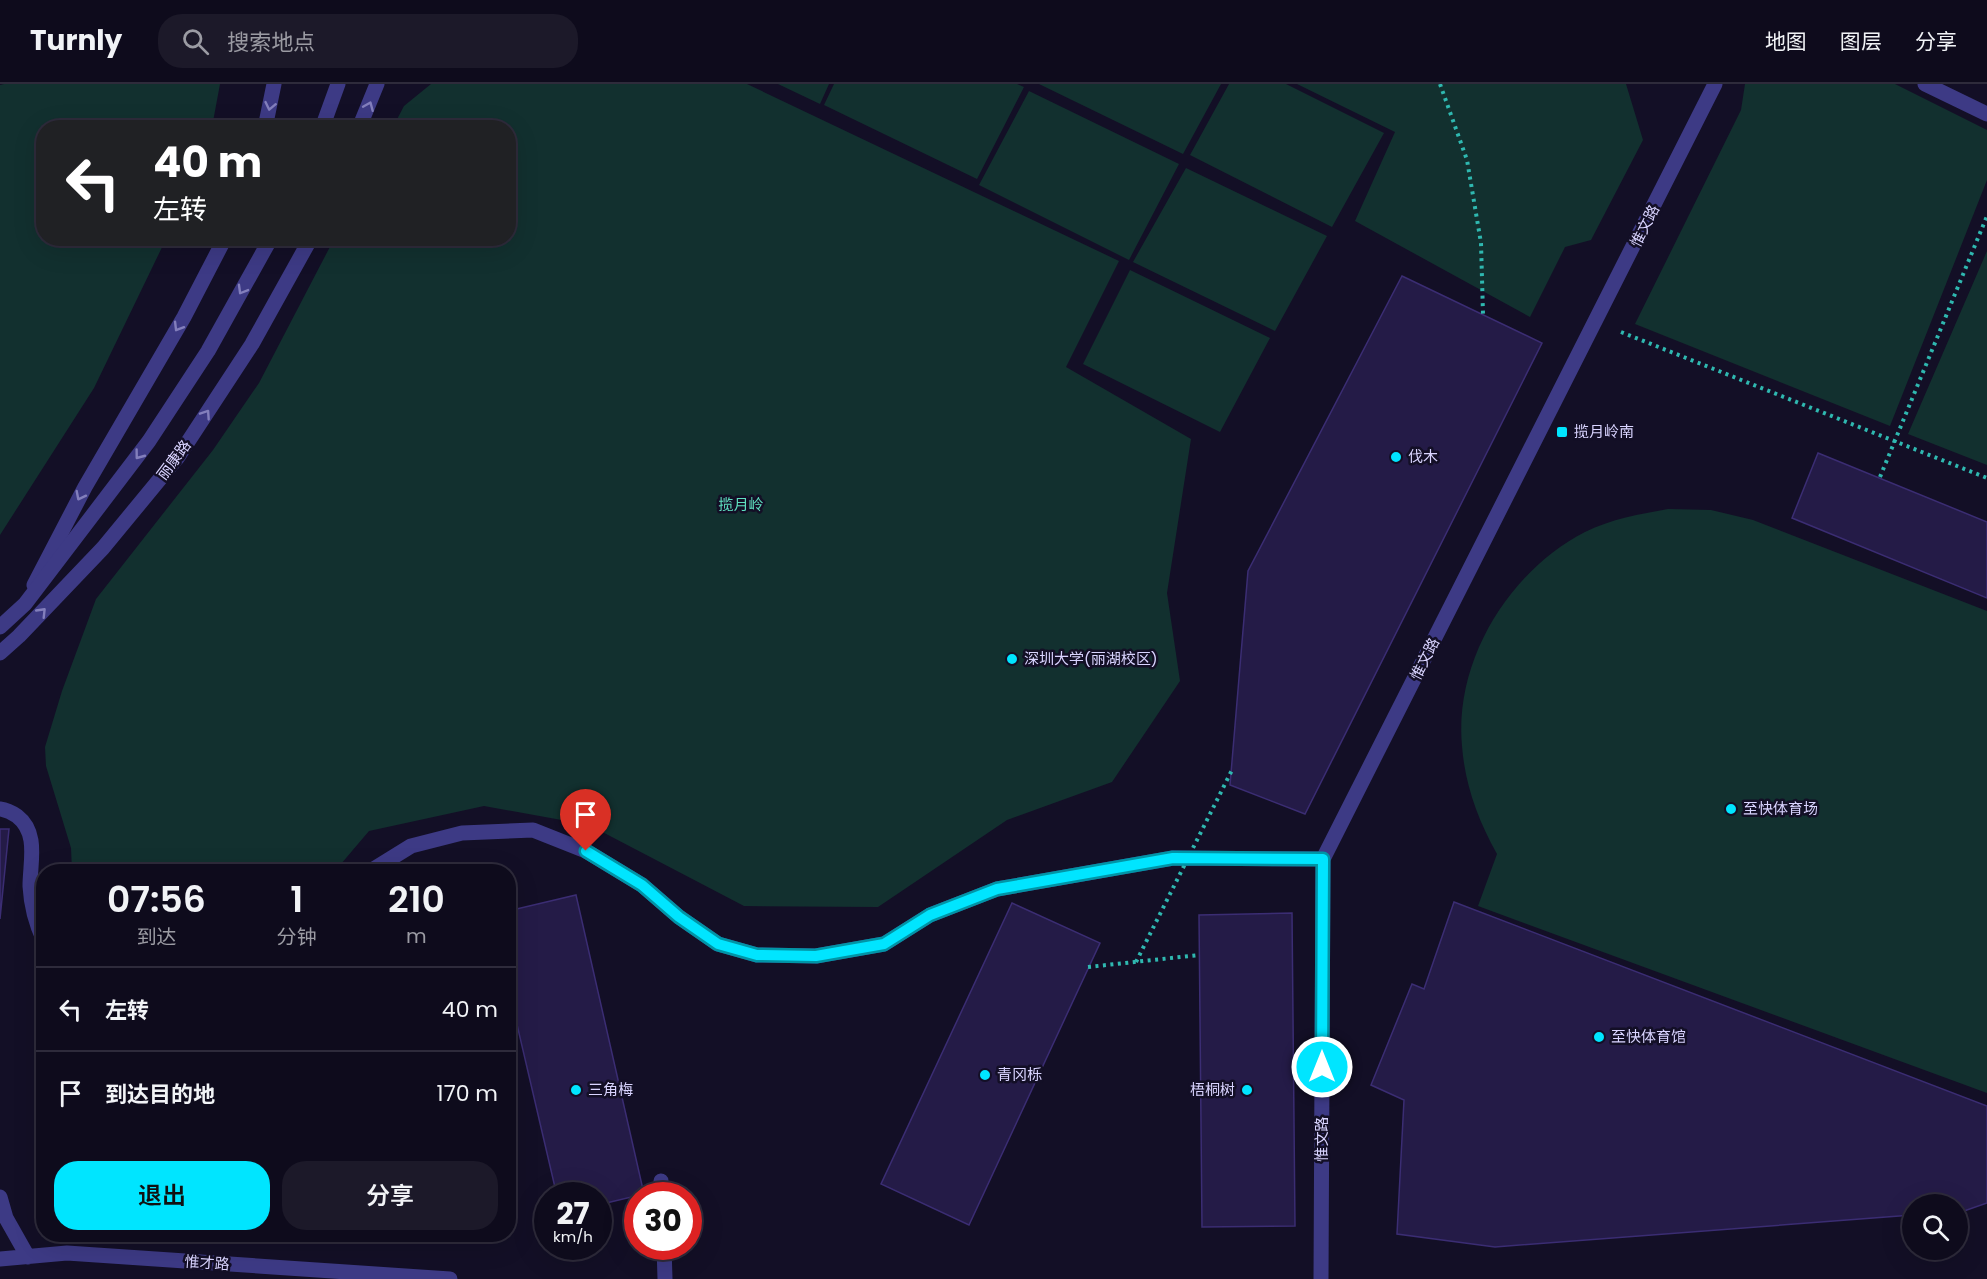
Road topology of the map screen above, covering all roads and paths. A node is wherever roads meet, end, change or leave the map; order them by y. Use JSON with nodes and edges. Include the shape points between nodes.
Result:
{"nodes":[{"id":1,"x":274,"y":84,"type":"edge"},
{"id":2,"x":338,"y":84,"type":"edge"},
{"id":3,"x":377,"y":84,"type":"edge"},
{"id":4,"x":1440,"y":84,"type":"edge"},
{"id":5,"x":1715,"y":84,"type":"edge"},
{"id":6,"x":1925,"y":84,"type":"edge"},
{"id":7,"x":1987,"y":114,"type":"edge"},
{"id":8,"x":267,"y":120,"type":"edge"},
{"id":9,"x":325,"y":120,"type":"edge"},
{"id":10,"x":363,"y":120,"type":"edge"},
{"id":11,"x":1987,"y":216,"type":"edge"},
{"id":12,"x":221,"y":246,"type":"edge"},
{"id":13,"x":267,"y":246,"type":"edge"},
{"id":14,"x":307,"y":246,"type":"edge"},
{"id":15,"x":1483,"y":314,"type":"dead end"},
{"id":16,"x":1621,"y":332,"type":"dead end"},
{"id":17,"x":1894,"y":441,"type":"junction"},
{"id":18,"x":1880,"y":477,"type":"dead end"},
{"id":19,"x":1987,"y":478,"type":"edge"},
{"id":20,"x":25,"y":604,"type":"junction"},
{"id":21,"x":0,"y":627,"type":"edge"},
{"id":22,"x":0,"y":653,"type":"edge"},
{"id":23,"x":1232,"y":770,"type":"dead end"},
{"id":24,"x":0,"y":809,"type":"edge"},
{"id":25,"x":1323,"y":859,"type":"junction"},
{"id":26,"x":382,"y":864,"type":"edge"},
{"id":27,"x":36,"y":919,"type":"edge"},
{"id":28,"x":1199,"y":955,"type":"dead end"},
{"id":29,"x":1136,"y":962,"type":"junction"},
{"id":30,"x":1089,"y":967,"type":"dead end"},
{"id":31,"x":0,"y":1197,"type":"edge"},
{"id":32,"x":28,"y":1257,"type":"junction"},
{"id":33,"x":0,"y":1259,"type":"edge"},
{"id":34,"x":664,"y":1260,"type":"edge"},
{"id":35,"x":450,"y":1279,"type":"edge"},
{"id":36,"x":665,"y":1279,"type":"edge"},
{"id":37,"x":1321,"y":1279,"type":"edge"}],
"edges":[{"from":1,"to":8,"type":"street","one_way":true},
{"from":2,"to":9,"type":"street"},
{"from":10,"to":3,"type":"street","one_way":true},
{"from":4,"to":15,"type":"path","via":[[1467,160],[1481,243]]},
{"from":5,"to":25,"type":"street","name":"惟文路"},
{"from":6,"to":7,"type":"street"},
{"from":11,"to":17,"type":"path"},
{"from":12,"to":20,"type":"street","one_way":true,"via":[[85,487]]},
{"from":13,"to":20,"type":"street","name":"丽康路","one_way":true,"via":[[208,351],[149,441]]},
{"from":22,"to":14,"type":"street","name":"丽康路","one_way":true,"via":[[103,548],[178,457],[252,344]]},
{"from":16,"to":17,"type":"path"},
{"from":17,"to":18,"type":"path"},
{"from":17,"to":19,"type":"path"},
{"from":20,"to":21,"type":"street","name":"丽康路"},
{"from":23,"to":29,"type":"path","bridge":true},
{"from":24,"to":27,"type":"street","via":[[8,810],[27,826],[33,854],[30,887]]},
{"from":25,"to":26,"type":"street","via":[[1173,858],[997,889],[930,915],[884,944],[816,956],[757,955],[718,944],[642,885],[586,851],[532,830],[462,833],[411,846]]},
{"from":25,"to":37,"type":"street","name":"惟文路"},
{"from":28,"to":29,"type":"path"},
{"from":29,"to":30,"type":"path"},
{"from":31,"to":32,"type":"street","via":[[6,1218]]},
{"from":32,"to":33,"type":"street","name":"惟才路"},
{"from":32,"to":35,"type":"street","name":"惟才路","via":[[67,1253]]},
{"from":34,"to":36,"type":"street"}]}
